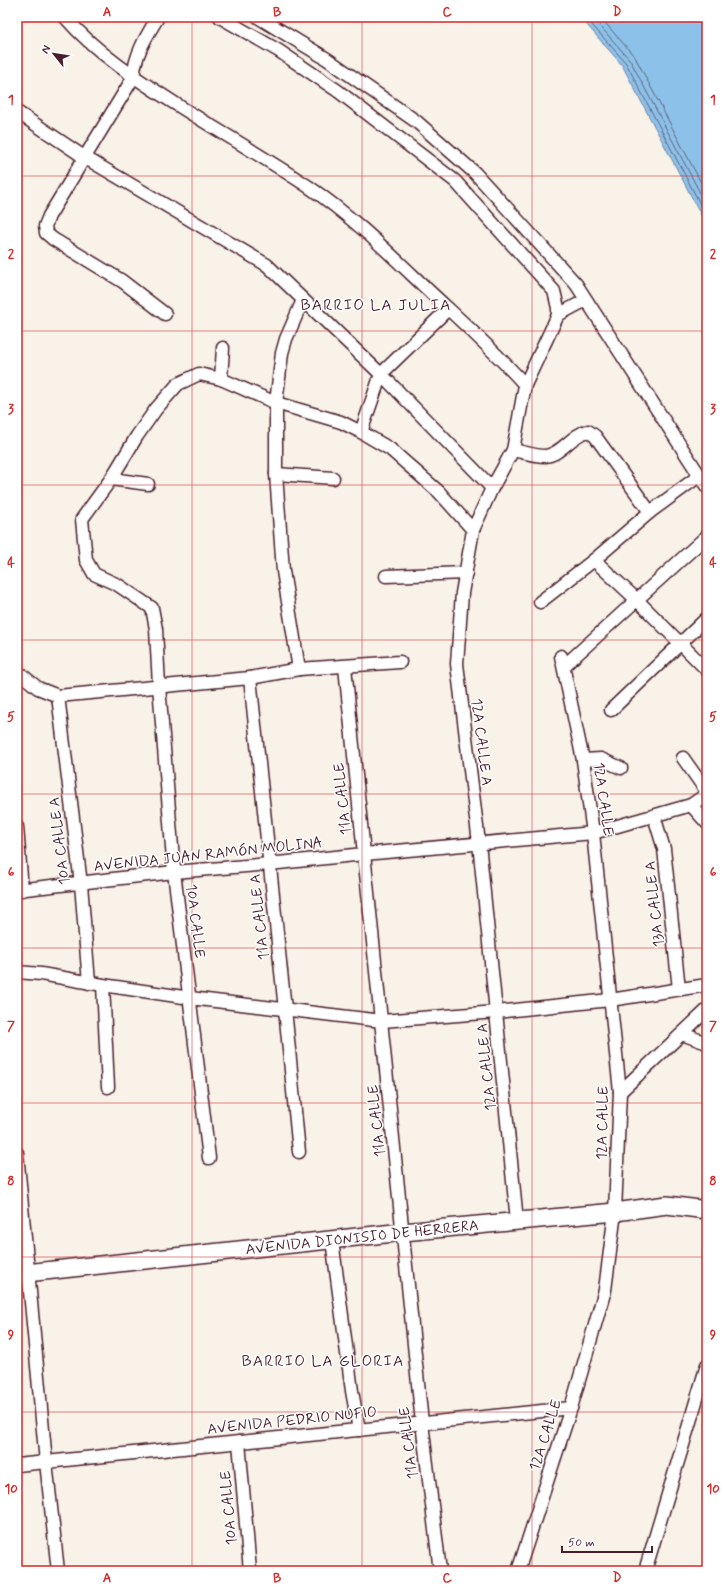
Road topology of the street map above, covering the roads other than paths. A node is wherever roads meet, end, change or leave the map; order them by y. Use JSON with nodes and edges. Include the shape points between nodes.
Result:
{"nodes":[{"id":1,"x":65,"y":17,"type":"edge"},
{"id":2,"x":158,"y":17,"type":"edge"},
{"id":3,"x":220,"y":17,"type":"edge"},
{"id":4,"x":258,"y":17,"type":"edge"},
{"id":5,"x":133,"y":78,"type":"junction"},
{"id":6,"x":17,"y":112,"type":"edge"},
{"id":7,"x":436,"y":139,"type":"junction"},
{"id":8,"x":84,"y":157,"type":"junction"},
{"id":9,"x":424,"y":158,"type":"junction"},
{"id":10,"x":303,"y":300,"type":"junction"},
{"id":11,"x":586,"y":300,"type":"junction"},
{"id":12,"x":448,"y":309,"type":"junction"},
{"id":13,"x":166,"y":314,"type":"dead end"},
{"id":14,"x":558,"y":315,"type":"junction"},
{"id":15,"x":223,"y":348,"type":"dead end"},
{"id":16,"x":381,"y":374,"type":"junction"},
{"id":17,"x":221,"y":379,"type":"junction"},
{"id":18,"x":525,"y":385,"type":"junction"},
{"id":19,"x":276,"y":403,"type":"junction"},
{"id":20,"x":361,"y":432,"type":"junction"},
{"id":21,"x":513,"y":450,"type":"junction"},
{"id":22,"x":276,"y":474,"type":"junction"},
{"id":23,"x":699,"y":476,"type":"junction"},
{"id":24,"x":333,"y":478,"type":"dead end"},
{"id":25,"x":111,"y":479,"type":"junction"},
{"id":26,"x":148,"y":484,"type":"dead end"},
{"id":27,"x":707,"y":487,"type":"edge"},
{"id":28,"x":492,"y":488,"type":"junction"},
{"id":29,"x":650,"y":512,"type":"junction"},
{"id":30,"x":473,"y":530,"type":"junction"},
{"id":31,"x":707,"y":536,"type":"edge"},
{"id":32,"x":594,"y":560,"type":"junction"},
{"id":33,"x":466,"y":573,"type":"junction"},
{"id":34,"x":386,"y":576,"type":"dead end"},
{"id":35,"x":637,"y":600,"type":"junction"},
{"id":36,"x":540,"y":602,"type":"dead end"},
{"id":37,"x":707,"y":618,"type":"edge"},
{"id":38,"x":680,"y":644,"type":"junction"},
{"id":39,"x":400,"y":662,"type":"dead end"},
{"id":40,"x":345,"y":667,"type":"junction"},
{"id":41,"x":299,"y":669,"type":"junction"},
{"id":42,"x":707,"y":670,"type":"edge"},
{"id":43,"x":17,"y":671,"type":"edge"},
{"id":44,"x":250,"y":678,"type":"junction"},
{"id":45,"x":159,"y":686,"type":"junction"},
{"id":46,"x":58,"y":696,"type":"junction"},
{"id":47,"x":611,"y":710,"type":"dead end"},
{"id":48,"x":682,"y":758,"type":"dead end"},
{"id":49,"x":583,"y":760,"type":"junction"},
{"id":50,"x":621,"y":768,"type":"dead end"},
{"id":51,"x":707,"y":793,"type":"edge"},
{"id":52,"x":691,"y":805,"type":"junction"},
{"id":53,"x":654,"y":816,"type":"junction"},
{"id":54,"x":707,"y":823,"type":"edge"},
{"id":55,"x":17,"y":827,"type":"edge"},
{"id":56,"x":593,"y":833,"type":"junction"},
{"id":57,"x":479,"y":843,"type":"junction"},
{"id":58,"x":364,"y":854,"type":"junction"},
{"id":59,"x":269,"y":864,"type":"junction"},
{"id":60,"x":174,"y":872,"type":"junction"},
{"id":61,"x":81,"y":884,"type":"junction"},
{"id":62,"x":19,"y":890,"type":"edge"},
{"id":63,"x":17,"y":972,"type":"edge"},
{"id":64,"x":89,"y":983,"type":"junction"},
{"id":65,"x":102,"y":985,"type":"junction"},
{"id":66,"x":707,"y":985,"type":"edge"},
{"id":67,"x":679,"y":989,"type":"junction"},
{"id":68,"x":190,"y":998,"type":"junction"},
{"id":69,"x":610,"y":1000,"type":"junction"},
{"id":70,"x":285,"y":1009,"type":"junction"},
{"id":71,"x":707,"y":1010,"type":"edge"},
{"id":72,"x":496,"y":1012,"type":"junction"},
{"id":73,"x":382,"y":1021,"type":"junction"},
{"id":74,"x":682,"y":1034,"type":"junction"},
{"id":75,"x":707,"y":1043,"type":"edge"},
{"id":76,"x":108,"y":1087,"type":"dead end"},
{"id":77,"x":620,"y":1092,"type":"junction"},
{"id":78,"x":299,"y":1152,"type":"dead end"},
{"id":79,"x":17,"y":1153,"type":"edge"},
{"id":80,"x":209,"y":1158,"type":"dead end"},
{"id":81,"x":707,"y":1210,"type":"edge"},
{"id":82,"x":615,"y":1212,"type":"junction"},
{"id":83,"x":517,"y":1221,"type":"junction"},
{"id":84,"x":403,"y":1232,"type":"junction"},
{"id":85,"x":332,"y":1240,"type":"junction"},
{"id":86,"x":23,"y":1273,"type":"edge"},
{"id":87,"x":707,"y":1365,"type":"edge"},
{"id":88,"x":571,"y":1408,"type":"junction"},
{"id":89,"x":422,"y":1423,"type":"junction"},
{"id":90,"x":359,"y":1430,"type":"junction"},
{"id":91,"x":239,"y":1442,"type":"junction"},
{"id":92,"x":46,"y":1462,"type":"junction"},
{"id":93,"x":17,"y":1465,"type":"edge"},
{"id":94,"x":58,"y":1571,"type":"edge"},
{"id":95,"x":250,"y":1571,"type":"edge"},
{"id":96,"x":440,"y":1571,"type":"edge"},
{"id":97,"x":518,"y":1571,"type":"edge"},
{"id":98,"x":645,"y":1571,"type":"edge"}],
"edges":[{"from":1,"to":5,"type":"street","via":[[81,35]]},
{"from":2,"to":5,"type":"street","via":[[141,44],[134,65]]},
{"from":3,"to":9,"type":"street","via":[[279,51],[338,91]]},
{"from":4,"to":7,"type":"street","via":[[327,59],[417,122]]},
{"from":5,"to":8,"type":"street"},
{"from":5,"to":12,"type":"street","via":[[343,212]]},
{"from":6,"to":8,"type":"street"},
{"from":7,"to":9,"type":"street"},
{"from":7,"to":11,"type":"street","via":[[475,173],[576,284]]},
{"from":8,"to":10,"type":"street","via":[[267,265]]},
{"from":8,"to":13,"type":"street","via":[[49,216],[45,226],[46,233],[122,281]]},
{"from":9,"to":14,"type":"street","via":[[455,181],[554,291]]},
{"from":10,"to":16,"type":"street"},
{"from":10,"to":19,"type":"street","via":[[282,353]]},
{"from":11,"to":14,"type":"street"},
{"from":11,"to":23,"type":"street"},
{"from":12,"to":16,"type":"street"},
{"from":12,"to":18,"type":"street"},
{"from":14,"to":18,"type":"street","name":"12A CALLE A"},
{"from":15,"to":17,"type":"street"},
{"from":16,"to":20,"type":"street"},
{"from":16,"to":28,"type":"street"},
{"from":17,"to":19,"type":"street"},
{"from":17,"to":25,"type":"street","via":[[198,374],[178,384],[156,409]]},
{"from":18,"to":21,"type":"street","name":"12A CALLE A"},
{"from":19,"to":20,"type":"street","via":[[341,422]]},
{"from":19,"to":22,"type":"street"},
{"from":20,"to":30,"type":"street","via":[[390,448],[439,492]]},
{"from":21,"to":28,"type":"street","name":"12A CALLE A"},
{"from":21,"to":29,"type":"street","via":[[544,456],[552,454],[582,432],[588,431],[595,436]]},
{"from":22,"to":24,"type":"street"},
{"from":22,"to":41,"type":"street","via":[[283,571]]},
{"from":23,"to":27,"type":"street"},
{"from":23,"to":29,"type":"street"},
{"from":25,"to":26,"type":"street"},
{"from":25,"to":45,"type":"street","name":"10A CALLE","via":[[82,519],[86,560],[94,574],[118,585],[152,608],[156,629]]},
{"from":28,"to":30,"type":"street","name":"12A CALLE A"},
{"from":29,"to":32,"type":"street"},
{"from":30,"to":33,"type":"street","name":"12A CALLE A"},
{"from":31,"to":35,"type":"street"},
{"from":32,"to":35,"type":"street"},
{"from":32,"to":36,"type":"street"},
{"from":33,"to":34,"type":"street"},
{"from":33,"to":57,"type":"street","name":"12A CALLE A","via":[[462,593],[457,664]]},
{"from":35,"to":38,"type":"street"},
{"from":35,"to":49,"type":"street","name":"12A CALLE","via":[[563,661]]},
{"from":37,"to":38,"type":"street"},
{"from":38,"to":42,"type":"street"},
{"from":38,"to":47,"type":"street"},
{"from":39,"to":40,"type":"street"},
{"from":40,"to":41,"type":"street"},
{"from":40,"to":58,"type":"street","name":"11A CALLE"},
{"from":41,"to":44,"type":"street"},
{"from":43,"to":46,"type":"street","via":[[38,688]]},
{"from":44,"to":45,"type":"street"},
{"from":44,"to":59,"type":"street","name":"11A CALLE A"},
{"from":45,"to":46,"type":"street"},
{"from":45,"to":60,"type":"street","name":"10A CALLE"},
{"from":46,"to":61,"type":"street","name":"10A CALLE A"},
{"from":48,"to":51,"type":"street"},
{"from":49,"to":50,"type":"street","via":[[601,760]]},
{"from":49,"to":56,"type":"street","name":"12A CALLE"},
{"from":51,"to":52,"type":"street","name":"AVENIDA JUAN RAMÓN MOLINA"},
{"from":52,"to":53,"type":"street","name":"AVENIDA JUAN RAMÓN MOLINA"},
{"from":52,"to":54,"type":"street"},
{"from":53,"to":56,"type":"street","name":"AVENIDA JUAN RAMÓN MOLINA"},
{"from":53,"to":67,"type":"street","name":"13A CALLE A","via":[[664,849]]},
{"from":55,"to":62,"type":"street"},
{"from":56,"to":57,"type":"street","name":"AVENIDA JUAN RAMÓN MOLINA"},
{"from":56,"to":69,"type":"street","name":"12A CALLE"},
{"from":57,"to":58,"type":"street","name":"AVENIDA JUAN RAMÓN MOLINA"},
{"from":57,"to":72,"type":"street","name":"12A CALLE A"},
{"from":58,"to":59,"type":"street","name":"AVENIDA JUAN RAMÓN MOLINA"},
{"from":58,"to":73,"type":"street","name":"11A CALLE"},
{"from":59,"to":60,"type":"street","name":"AVENIDA JUAN RAMÓN MOLINA"},
{"from":59,"to":70,"type":"street","name":"11A CALLE A"},
{"from":60,"to":61,"type":"street","name":"AVENIDA JUAN RAMÓN MOLINA"},
{"from":60,"to":68,"type":"street","name":"10A CALLE"},
{"from":61,"to":62,"type":"street","name":"AVENIDA JUAN RAMÓN MOLINA"},
{"from":61,"to":64,"type":"street","name":"10A CALLE A"},
{"from":63,"to":64,"type":"street"},
{"from":64,"to":65,"type":"street"},
{"from":65,"to":68,"type":"street"},
{"from":65,"to":76,"type":"street"},
{"from":66,"to":67,"type":"street"},
{"from":67,"to":69,"type":"street"},
{"from":68,"to":70,"type":"street"},
{"from":68,"to":80,"type":"street","name":"10A CALLE"},
{"from":69,"to":72,"type":"street"},
{"from":69,"to":77,"type":"street","name":"12A CALLE"},
{"from":70,"to":73,"type":"street"},
{"from":70,"to":78,"type":"street","name":"11A CALLE A"},
{"from":71,"to":74,"type":"street"},
{"from":72,"to":73,"type":"street"},
{"from":72,"to":83,"type":"street","name":"12A CALLE A"},
{"from":73,"to":84,"type":"street","name":"11A CALLE"},
{"from":74,"to":75,"type":"street"},
{"from":74,"to":77,"type":"street"},
{"from":77,"to":82,"type":"street","name":"12A CALLE"},
{"from":79,"to":86,"type":"street"},
{"from":81,"to":82,"type":"street","name":"AVENIDA DIONISIO DE HERRERA","via":[[667,1205]]},
{"from":82,"to":83,"type":"street","name":"AVENIDA DIONISIO DE HERRERA"},
{"from":82,"to":88,"type":"street","name":"12A CALLE","via":[[605,1290]]},
{"from":83,"to":84,"type":"street","name":"AVENIDA DIONISIO DE HERRERA"},
{"from":84,"to":85,"type":"street","name":"AVENIDA DIONISIO DE HERRERA"},
{"from":84,"to":89,"type":"street","name":"11A CALLE"},
{"from":85,"to":86,"type":"street","name":"AVENIDA DIONISIO DE HERRERA"},
{"from":85,"to":90,"type":"street"},
{"from":86,"to":92,"type":"street"},
{"from":87,"to":98,"type":"street"},
{"from":88,"to":89,"type":"street","name":"AVENIDA PEDRIO NUFIO"},
{"from":88,"to":97,"type":"street","name":"12A CALLE"},
{"from":89,"to":90,"type":"street","name":"AVENIDA PEDRIO NUFIO"},
{"from":89,"to":96,"type":"street","name":"11A CALLE"},
{"from":90,"to":91,"type":"street","name":"AVENIDA PEDRIO NUFIO"},
{"from":91,"to":92,"type":"street","name":"AVENIDA PEDRIO NUFIO"},
{"from":91,"to":95,"type":"street","name":"10A CALLE"},
{"from":92,"to":93,"type":"street","name":"AVENIDA PEDRIO NUFIO"},
{"from":92,"to":94,"type":"street"}]}
